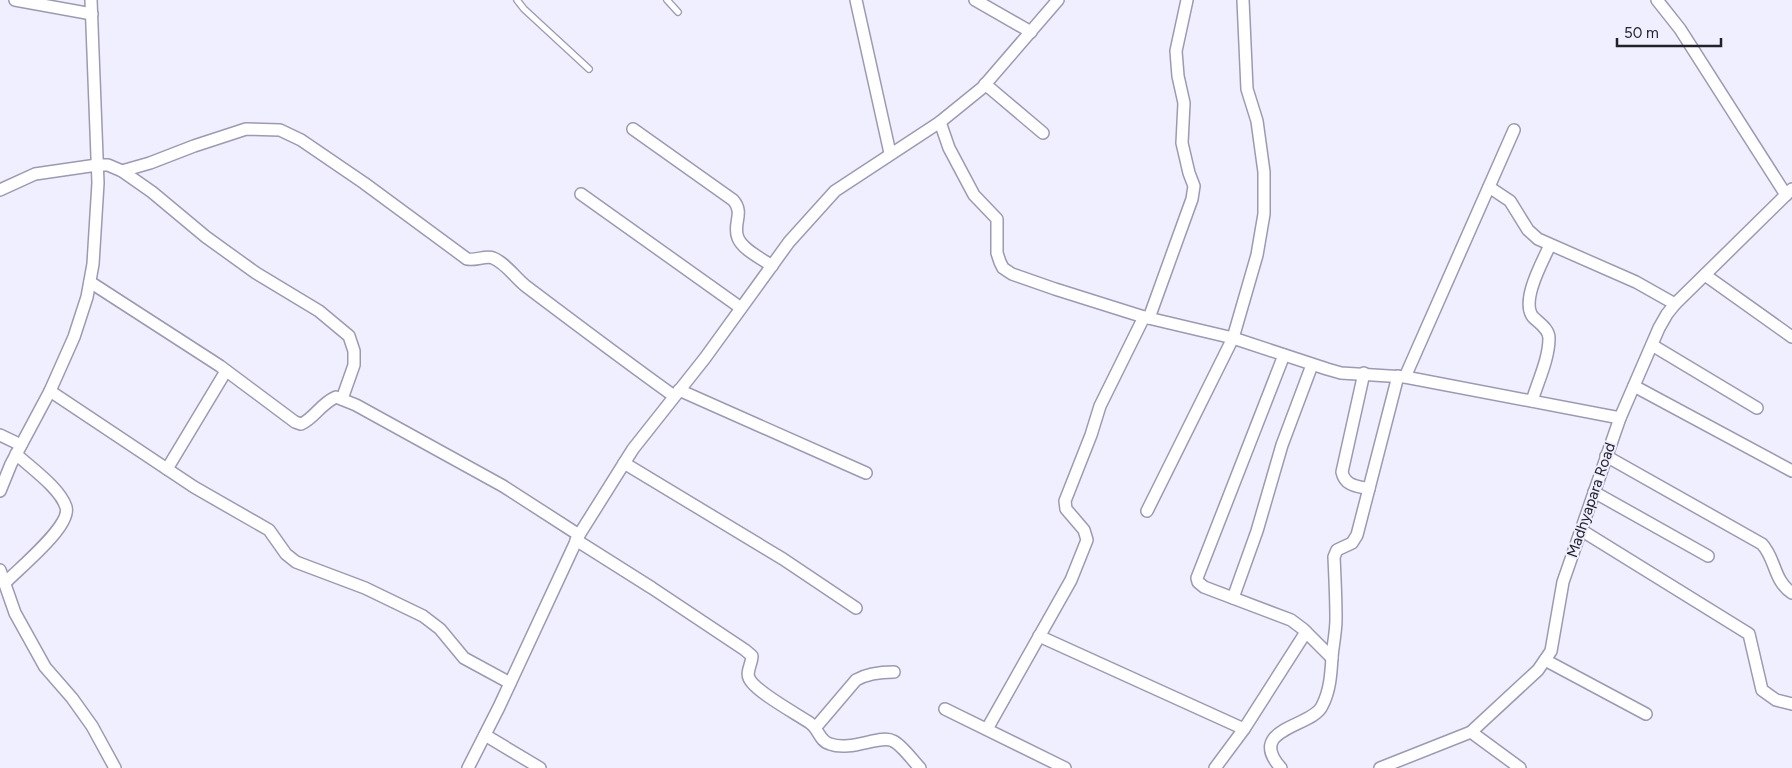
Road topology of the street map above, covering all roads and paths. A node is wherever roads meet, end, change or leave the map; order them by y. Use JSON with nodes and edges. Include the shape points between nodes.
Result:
{"nodes":[{"id":1,"x":15,"y":0,"type":"edge"},
{"id":2,"x":91,"y":0,"type":"edge"},
{"id":3,"x":517,"y":0,"type":"edge"},
{"id":4,"x":667,"y":0,"type":"edge"},
{"id":5,"x":856,"y":0,"type":"edge"},
{"id":6,"x":975,"y":0,"type":"edge"},
{"id":7,"x":1058,"y":0,"type":"edge"},
{"id":8,"x":1187,"y":0,"type":"edge"},
{"id":9,"x":1659,"y":0,"type":"edge"},
{"id":10,"x":1245,"y":1,"type":"edge"},
{"id":11,"x":678,"y":12,"type":"dead end"},
{"id":12,"x":92,"y":14,"type":"junction"},
{"id":13,"x":1031,"y":32,"type":"junction"},
{"id":14,"x":589,"y":69,"type":"dead end"},
{"id":15,"x":985,"y":84,"type":"junction"},
{"id":16,"x":940,"y":122,"type":"junction"},
{"id":17,"x":633,"y":129,"type":"dead end"},
{"id":18,"x":1514,"y":130,"type":"dead end"},
{"id":19,"x":1043,"y":133,"type":"dead end"},
{"id":20,"x":890,"y":153,"type":"junction"},
{"id":21,"x":97,"y":165,"type":"junction"},
{"id":22,"x":122,"y":170,"type":"junction"},
{"id":23,"x":1489,"y":187,"type":"junction"},
{"id":24,"x":0,"y":190,"type":"edge"},
{"id":25,"x":1789,"y":192,"type":"edge"},
{"id":26,"x":581,"y":194,"type":"dead end"},
{"id":27,"x":1550,"y":245,"type":"junction"},
{"id":28,"x":772,"y":266,"type":"junction"},
{"id":29,"x":1705,"y":275,"type":"junction"},
{"id":30,"x":90,"y":282,"type":"junction"},
{"id":31,"x":1675,"y":304,"type":"junction"},
{"id":32,"x":741,"y":308,"type":"junction"},
{"id":33,"x":1147,"y":317,"type":"junction"},
{"id":34,"x":1792,"y":337,"type":"edge"},
{"id":35,"x":1232,"y":338,"type":"junction"},
{"id":36,"x":1652,"y":345,"type":"junction"},
{"id":37,"x":1284,"y":355,"type":"junction"},
{"id":38,"x":1312,"y":365,"type":"junction"},
{"id":39,"x":226,"y":371,"type":"junction"},
{"id":40,"x":1364,"y":373,"type":"junction"},
{"id":41,"x":1401,"y":377,"type":"junction"},
{"id":42,"x":1634,"y":386,"type":"junction"},
{"id":43,"x":50,"y":392,"type":"junction"},
{"id":44,"x":677,"y":393,"type":"junction"},
{"id":45,"x":342,"y":399,"type":"junction"},
{"id":46,"x":1532,"y":401,"type":"junction"},
{"id":47,"x":1757,"y":408,"type":"dead end"},
{"id":48,"x":1620,"y":418,"type":"junction"},
{"id":49,"x":0,"y":435,"type":"edge"},
{"id":50,"x":19,"y":450,"type":"junction"},
{"id":51,"x":1606,"y":456,"type":"junction"},
{"id":52,"x":624,"y":463,"type":"junction"},
{"id":53,"x":167,"y":469,"type":"junction"},
{"id":54,"x":1792,"y":471,"type":"edge"},
{"id":55,"x":866,"y":473,"type":"dead end"},
{"id":56,"x":1369,"y":489,"type":"junction"},
{"id":57,"x":0,"y":491,"type":"edge"},
{"id":58,"x":1594,"y":492,"type":"junction"},
{"id":59,"x":1147,"y":511,"type":"dead end"},
{"id":60,"x":1581,"y":530,"type":"junction"},
{"id":61,"x":578,"y":538,"type":"junction"},
{"id":62,"x":1708,"y":556,"type":"dead end"},
{"id":63,"x":2,"y":576,"type":"edge"},
{"id":64,"x":1792,"y":593,"type":"edge"},
{"id":65,"x":1232,"y":598,"type":"junction"},
{"id":66,"x":856,"y":608,"type":"dead end"},
{"id":67,"x":1306,"y":632,"type":"junction"},
{"id":68,"x":1039,"y":636,"type":"junction"},
{"id":69,"x":1332,"y":658,"type":"junction"},
{"id":70,"x":1545,"y":660,"type":"junction"},
{"id":71,"x":894,"y":672,"type":"dead end"},
{"id":72,"x":510,"y":683,"type":"junction"},
{"id":73,"x":1792,"y":704,"type":"edge"},
{"id":74,"x":945,"y":709,"type":"dead end"},
{"id":75,"x":1646,"y":714,"type":"dead end"},
{"id":76,"x":816,"y":727,"type":"junction"},
{"id":77,"x":987,"y":729,"type":"junction"},
{"id":78,"x":1244,"y":730,"type":"junction"},
{"id":79,"x":1471,"y":732,"type":"junction"},
{"id":80,"x":485,"y":735,"type":"junction"},
{"id":81,"x":115,"y":768,"type":"edge"},
{"id":82,"x":468,"y":768,"type":"edge"},
{"id":83,"x":540,"y":768,"type":"edge"},
{"id":84,"x":920,"y":768,"type":"edge"},
{"id":85,"x":1065,"y":768,"type":"edge"},
{"id":86,"x":1215,"y":768,"type":"edge"},
{"id":87,"x":1281,"y":768,"type":"edge"},
{"id":88,"x":1380,"y":768,"type":"edge"},
{"id":89,"x":1520,"y":768,"type":"edge"}],
"edges":[{"from":1,"to":12,"type":"street"},
{"from":2,"to":12,"type":"street"},
{"from":3,"to":14,"type":"lane"},
{"from":4,"to":11,"type":"lane"},
{"from":5,"to":20,"type":"street"},
{"from":6,"to":13,"type":"street"},
{"from":7,"to":13,"type":"street"},
{"from":8,"to":33,"type":"street","via":[[1176,51],[1184,103],[1182,143],[1194,186],[1192,199]]},
{"from":9,"to":25,"type":"street"},
{"from":10,"to":35,"type":"street","via":[[1247,89],[1257,121],[1264,172],[1264,214],[1257,255]]},
{"from":12,"to":21,"type":"street"},
{"from":13,"to":15,"type":"street"},
{"from":15,"to":16,"type":"street"},
{"from":15,"to":19,"type":"street"},
{"from":16,"to":20,"type":"street"},
{"from":16,"to":33,"type":"street","via":[[949,148],[974,194],[997,219],[997,252],[1003,268],[1055,289]]},
{"from":17,"to":28,"type":"street","via":[[733,200],[738,206],[738,238],[746,248]]},
{"from":18,"to":23,"type":"street"},
{"from":20,"to":28,"type":"street","via":[[835,191]]},
{"from":21,"to":22,"type":"street"},
{"from":21,"to":24,"type":"street","via":[[35,174]]},
{"from":21,"to":30,"type":"street"},
{"from":22,"to":44,"type":"street","via":[[246,129],[280,130],[317,150],[467,259],[490,256],[498,260],[522,284],[596,340]]},
{"from":22,"to":45,"type":"street","via":[[206,237],[256,273],[319,311],[349,336],[354,365]]},
{"from":23,"to":27,"type":"street","via":[[1510,201],[1528,230]]},
{"from":23,"to":41,"type":"street"},
{"from":25,"to":29,"type":"street","name":"Madhyapara Road"},
{"from":26,"to":32,"type":"street"},
{"from":27,"to":31,"type":"street","via":[[1636,282]]},
{"from":27,"to":46,"type":"street","via":[[1528,303],[1532,316],[1549,336],[1547,354]]},
{"from":28,"to":32,"type":"street"},
{"from":29,"to":31,"type":"street","name":"Madhyapara Road"},
{"from":29,"to":34,"type":"street"},
{"from":30,"to":39,"type":"street"},
{"from":30,"to":43,"type":"street","via":[[74,337]]},
{"from":31,"to":36,"type":"street","name":"Madhyapara Road"},
{"from":32,"to":44,"type":"street"},
{"from":33,"to":35,"type":"street"},
{"from":33,"to":68,"type":"street","via":[[1100,406],[1065,501],[1066,509],[1084,530],[1087,540],[1071,580]]},
{"from":35,"to":37,"type":"street"},
{"from":35,"to":59,"type":"street"},
{"from":36,"to":42,"type":"street","name":"Madhyapara Road"},
{"from":36,"to":47,"type":"street"},
{"from":37,"to":38,"type":"street"},
{"from":37,"to":65,"type":"street","via":[[1197,578],[1204,587]]},
{"from":38,"to":40,"type":"street","via":[[1341,373]]},
{"from":38,"to":65,"type":"street"},
{"from":39,"to":45,"type":"street","via":[[301,424],[330,400]]},
{"from":39,"to":53,"type":"street"},
{"from":40,"to":41,"type":"street"},
{"from":40,"to":56,"type":"street","via":[[1342,472],[1343,479],[1349,484]]},
{"from":41,"to":46,"type":"street"},
{"from":41,"to":56,"type":"street"},
{"from":42,"to":48,"type":"street","name":"Madhyapara Road"},
{"from":42,"to":54,"type":"street"},
{"from":43,"to":50,"type":"street"},
{"from":43,"to":53,"type":"street"},
{"from":44,"to":52,"type":"street"},
{"from":44,"to":55,"type":"street"},
{"from":45,"to":61,"type":"street","via":[[503,486]]},
{"from":46,"to":48,"type":"street"},
{"from":48,"to":51,"type":"street","name":"Madhyapara Road"},
{"from":49,"to":50,"type":"street"},
{"from":50,"to":57,"type":"street"},
{"from":50,"to":63,"type":"street","via":[[55,489],[67,515],[58,531]]},
{"from":51,"to":58,"type":"street","name":"Madhyapara Road"},
{"from":51,"to":64,"type":"street","via":[[1762,544],[1769,551],[1783,586]]},
{"from":52,"to":61,"type":"street"},
{"from":52,"to":66,"type":"street","via":[[784,558]]},
{"from":53,"to":72,"type":"street","via":[[268,530],[296,562],[366,588],[423,616],[440,629],[464,658]]},
{"from":56,"to":69,"type":"street","via":[[1357,535],[1352,543],[1337,550],[1334,557],[1336,621]]},
{"from":58,"to":60,"type":"street","name":"Madhyapara Road"},
{"from":58,"to":62,"type":"street"},
{"from":60,"to":70,"type":"street","name":"Madhyapara Road","via":[[1563,582],[1551,651]]},
{"from":60,"to":73,"type":"street","via":[[1749,634],[1762,690],[1776,700]]},
{"from":61,"to":72,"type":"street"},
{"from":61,"to":76,"type":"street","via":[[745,650],[752,656],[749,680]]},
{"from":63,"to":81,"type":"street","via":[[15,613],[45,666],[92,726]]},
{"from":65,"to":67,"type":"street","via":[[1291,620]]},
{"from":67,"to":69,"type":"street"},
{"from":67,"to":78,"type":"street"},
{"from":68,"to":77,"type":"street"},
{"from":68,"to":78,"type":"street"},
{"from":69,"to":87,"type":"street","via":[[1326,698],[1321,709],[1312,718],[1291,725],[1275,737],[1272,744],[1274,760]]},
{"from":70,"to":75,"type":"street"},
{"from":70,"to":79,"type":"street","name":"Madhyapara Road"},
{"from":71,"to":76,"type":"street","via":[[879,672],[856,680]]},
{"from":72,"to":80,"type":"street"},
{"from":74,"to":77,"type":"street"},
{"from":76,"to":84,"type":"street","via":[[822,740],[843,747],[886,739],[894,741]]},
{"from":77,"to":85,"type":"street"},
{"from":78,"to":86,"type":"street"},
{"from":79,"to":88,"type":"street","name":"Madhyapara Road"},
{"from":79,"to":89,"type":"street"},
{"from":80,"to":82,"type":"street"},
{"from":80,"to":83,"type":"street"}]}
